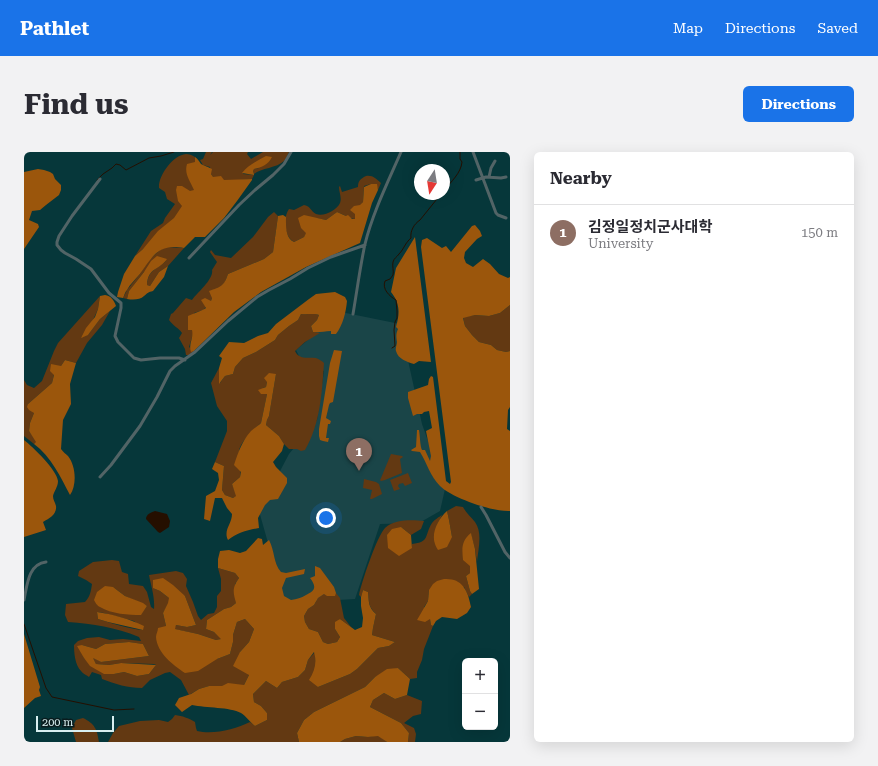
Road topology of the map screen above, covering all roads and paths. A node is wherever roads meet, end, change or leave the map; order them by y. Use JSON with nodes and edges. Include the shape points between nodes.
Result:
{"nodes":[{"id":1,"x":291,"y":152,"type":"edge"},
{"id":2,"x":401,"y":152,"type":"edge"},
{"id":3,"x":473,"y":152,"type":"edge"},
{"id":4,"x":495,"y":161,"type":"dead end"},
{"id":5,"x":489,"y":177,"type":"junction"},
{"id":6,"x":506,"y":177,"type":"dead end"},
{"id":7,"x":483,"y":178,"type":"junction"},
{"id":8,"x":100,"y":179,"type":"dead end"},
{"id":9,"x":476,"y":180,"type":"dead end"},
{"id":10,"x":506,"y":218,"type":"dead end"},
{"id":11,"x":365,"y":245,"type":"junction"},
{"id":12,"x":189,"y":258,"type":"dead end"},
{"id":13,"x":353,"y":314,"type":"dead end"},
{"id":14,"x":185,"y":360,"type":"junction"},
{"id":15,"x":100,"y":477,"type":"dead end"},
{"id":16,"x":481,"y":507,"type":"dead end"},
{"id":17,"x":510,"y":558,"type":"edge"},
{"id":18,"x":46,"y":562,"type":"dead end"},
{"id":19,"x":24,"y":574,"type":"edge"},
{"id":20,"x":29,"y":575,"type":"junction"},
{"id":21,"x":24,"y":600,"type":"edge"}],
"edges":[{"from":1,"to":12,"type":"street","via":[[284,164],[244,200]]},
{"from":2,"to":11,"type":"street","via":[[381,198]]},
{"from":3,"to":7,"type":"street"},
{"from":4,"to":5,"type":"street"},
{"from":5,"to":6,"type":"street"},
{"from":5,"to":7,"type":"street"},
{"from":7,"to":9,"type":"street"},
{"from":7,"to":10,"type":"street","via":[[496,213]]},
{"from":8,"to":14,"type":"street","via":[[63,231],[57,245],[91,269],[121,303],[115,336],[134,358]]},
{"from":11,"to":13,"type":"street"},
{"from":11,"to":14,"type":"street","via":[[308,268],[257,297]]},
{"from":14,"to":15,"type":"street","via":[[170,371],[140,426]]},
{"from":16,"to":17,"type":"street"},
{"from":18,"to":20,"type":"street","via":[[39,564]]},
{"from":19,"to":20,"type":"street"},
{"from":20,"to":21,"type":"street"}]}
